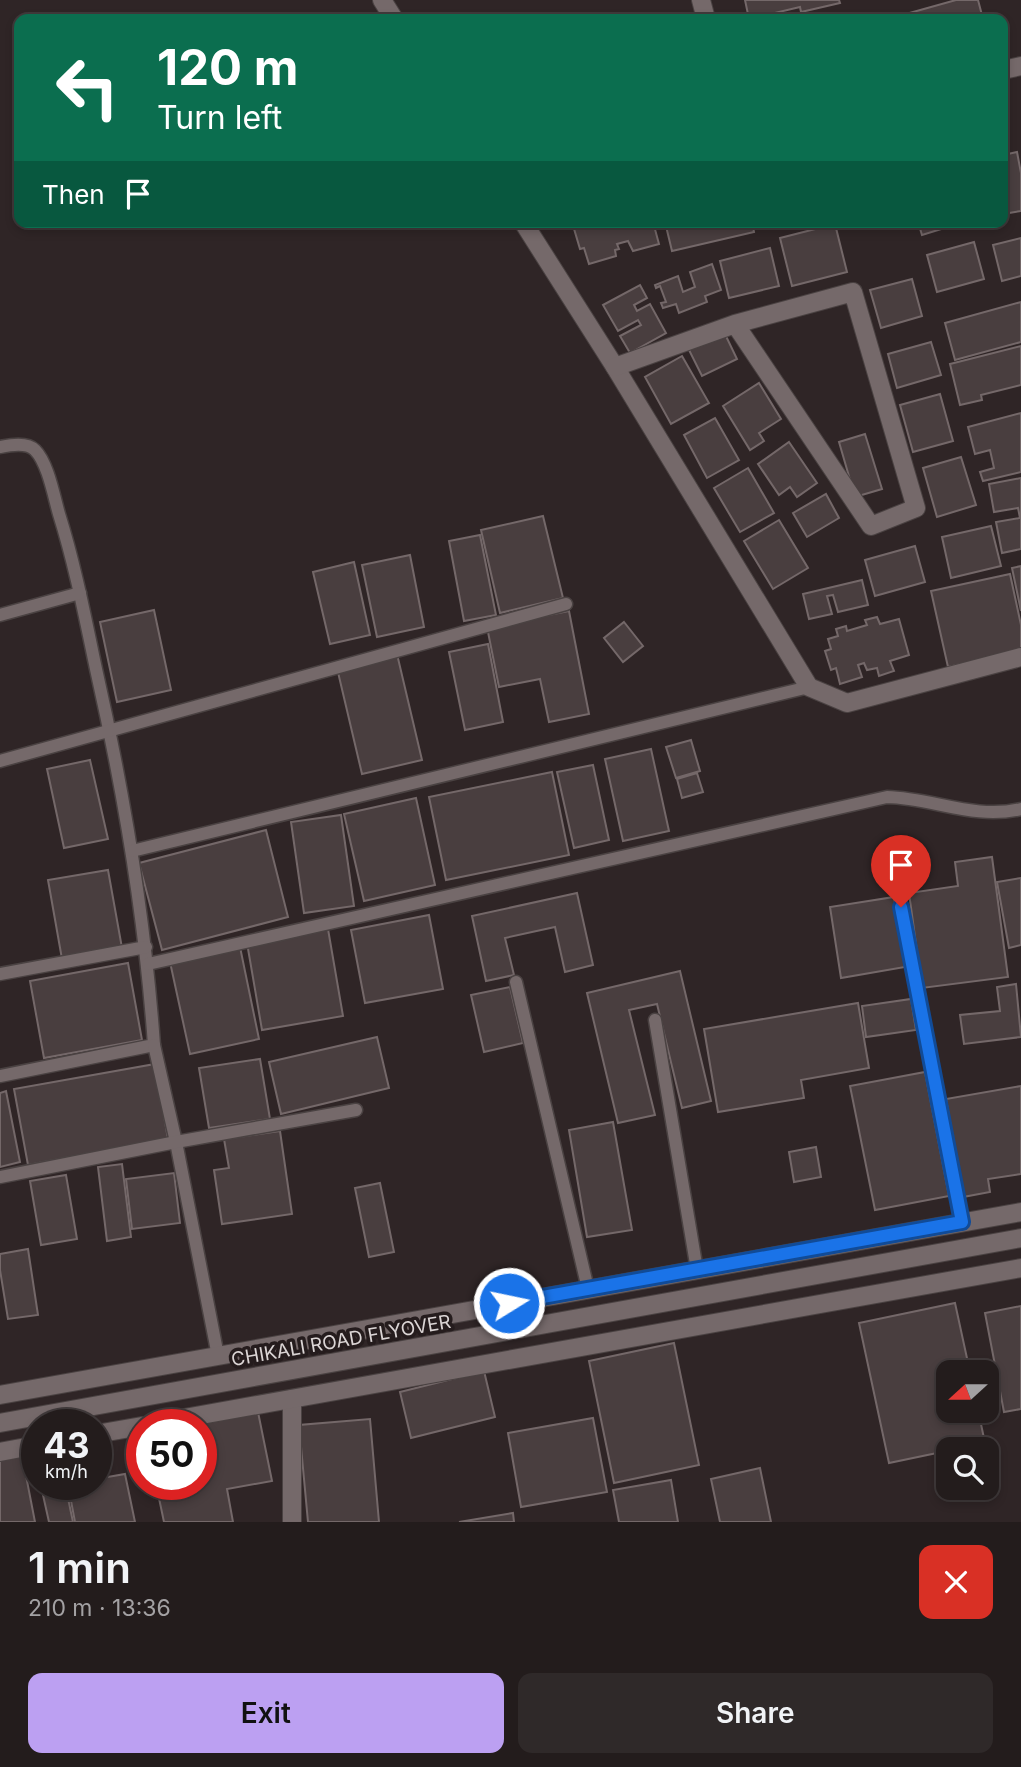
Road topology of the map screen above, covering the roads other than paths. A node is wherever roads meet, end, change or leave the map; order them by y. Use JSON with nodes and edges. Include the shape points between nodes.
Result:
{"nodes":[{"id":1,"x":527,"y":228,"type":"edge"},
{"id":2,"x":735,"y":324,"type":"junction"},
{"id":3,"x":615,"y":367,"type":"junction"},
{"id":4,"x":0,"y":447,"type":"edge"},
{"id":5,"x":79,"y":593,"type":"junction"},
{"id":6,"x":566,"y":604,"type":"dead end"},
{"id":7,"x":0,"y":615,"type":"edge"},
{"id":8,"x":1021,"y":656,"type":"edge"},
{"id":9,"x":809,"y":687,"type":"junction"},
{"id":10,"x":110,"y":731,"type":"junction"},
{"id":11,"x":0,"y":761,"type":"edge"},
{"id":12,"x":1021,"y":809,"type":"edge"},
{"id":13,"x":132,"y":851,"type":"junction"},
{"id":14,"x":901,"y":907,"type":"dead end"},
{"id":15,"x":146,"y":947,"type":"junction"},
{"id":16,"x":148,"y":964,"type":"junction"},
{"id":17,"x":0,"y":974,"type":"edge"},
{"id":18,"x":516,"y":982,"type":"dead end"},
{"id":19,"x":655,"y":1020,"type":"dead end"},
{"id":20,"x":154,"y":1045,"type":"junction"},
{"id":21,"x":0,"y":1076,"type":"edge"},
{"id":22,"x":356,"y":1110,"type":"dead end"},
{"id":23,"x":176,"y":1142,"type":"junction"},
{"id":24,"x":0,"y":1177,"type":"edge"},
{"id":25,"x":1021,"y":1212,"type":"edge"},
{"id":26,"x":962,"y":1222,"type":"junction"},
{"id":27,"x":1021,"y":1238,"type":"edge"},
{"id":28,"x":697,"y":1269,"type":"junction"},
{"id":29,"x":1021,"y":1269,"type":"edge"},
{"id":30,"x":588,"y":1289,"type":"junction"},
{"id":31,"x":218,"y":1356,"type":"junction"},
{"id":32,"x":0,"y":1395,"type":"edge"},
{"id":33,"x":292,"y":1399,"type":"junction"},
{"id":34,"x":217,"y":1412,"type":"edge"},
{"id":35,"x":0,"y":1423,"type":"edge"},
{"id":36,"x":21,"y":1448,"type":"edge"},
{"id":37,"x":0,"y":1452,"type":"edge"},
{"id":38,"x":292,"y":1522,"type":"edge"}],
"edges":[{"from":1,"to":3,"type":"main road"},
{"from":2,"to":2,"type":"main road","via":[[853,292],[916,508],[871,526]]},
{"from":2,"to":3,"type":"main road"},
{"from":3,"to":9,"type":"main road"},
{"from":4,"to":5,"type":"lane","via":[[34,448],[42,461]]},
{"from":5,"to":7,"type":"lane"},
{"from":5,"to":10,"type":"lane"},
{"from":6,"to":10,"type":"lane"},
{"from":8,"to":9,"type":"main road","via":[[847,703]]},
{"from":9,"to":13,"type":"lane"},
{"from":10,"to":11,"type":"lane"},
{"from":10,"to":13,"type":"lane"},
{"from":12,"to":16,"type":"lane","via":[[983,813],[887,797]]},
{"from":13,"to":15,"type":"lane"},
{"from":14,"to":26,"type":"lane"},
{"from":15,"to":16,"type":"lane"},
{"from":15,"to":17,"type":"lane"},
{"from":16,"to":20,"type":"lane"},
{"from":18,"to":30,"type":"lane"},
{"from":19,"to":28,"type":"lane"},
{"from":20,"to":21,"type":"lane"},
{"from":20,"to":23,"type":"lane"},
{"from":22,"to":23,"type":"lane"},
{"from":23,"to":24,"type":"lane"},
{"from":23,"to":31,"type":"lane"},
{"from":25,"to":26,"type":"main road"},
{"from":26,"to":28,"type":"main road"},
{"from":27,"to":35,"type":"main road","name":"CHIKALI ROAD FLYOVER"},
{"from":28,"to":30,"type":"main road"},
{"from":29,"to":33,"type":"main road"},
{"from":30,"to":31,"type":"main road"},
{"from":31,"to":32,"type":"main road"},
{"from":33,"to":34,"type":"main road"},
{"from":33,"to":38,"type":"main road"},
{"from":36,"to":37,"type":"main road"}]}
